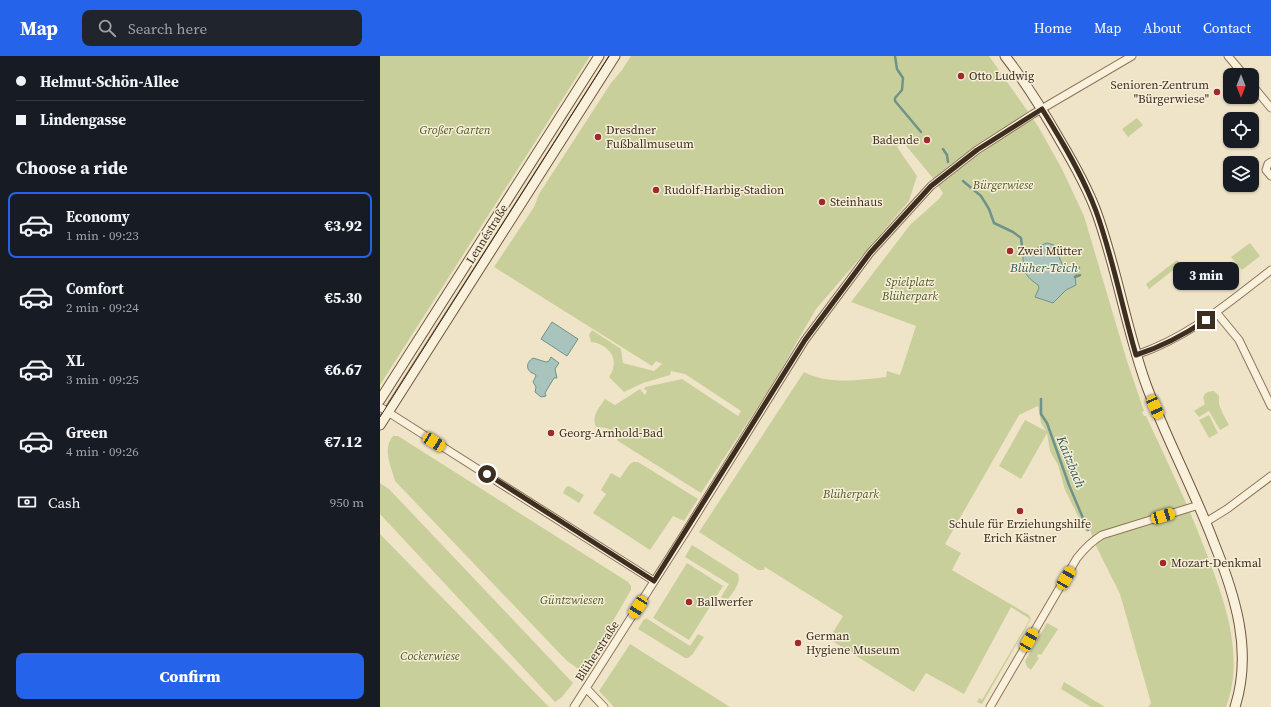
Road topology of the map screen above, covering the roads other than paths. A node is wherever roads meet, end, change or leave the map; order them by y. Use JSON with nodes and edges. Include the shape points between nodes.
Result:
{"nodes":[{"id":1,"x":599,"y":56,"type":"edge"},
{"id":2,"x":615,"y":56,"type":"edge"},
{"id":3,"x":1005,"y":56,"type":"edge"},
{"id":4,"x":1132,"y":56,"type":"edge"},
{"id":5,"x":1228,"y":56,"type":"edge"},
{"id":6,"x":1238,"y":68,"type":"edge"},
{"id":7,"x":1259,"y":93,"type":"edge"},
{"id":8,"x":1271,"y":108,"type":"edge"},
{"id":9,"x":1042,"y":109,"type":"junction"},
{"id":10,"x":1271,"y":162,"type":"edge"},
{"id":11,"x":1269,"y":173,"type":"edge"},
{"id":12,"x":1271,"y":270,"type":"edge"},
{"id":13,"x":1216,"y":312,"type":"junction"},
{"id":14,"x":1136,"y":355,"type":"junction"},
{"id":15,"x":380,"y":400,"type":"edge"},
{"id":16,"x":1271,"y":406,"type":"edge"},
{"id":17,"x":380,"y":407,"type":"edge"},
{"id":18,"x":388,"y":412,"type":"junction"},
{"id":19,"x":380,"y":425,"type":"edge"},
{"id":20,"x":1271,"y":476,"type":"edge"},
{"id":21,"x":1198,"y":505,"type":"junction"},
{"id":22,"x":1206,"y":522,"type":"junction"},
{"id":23,"x":654,"y":581,"type":"junction"},
{"id":24,"x":586,"y":688,"type":"junction"},
{"id":25,"x":574,"y":707,"type":"edge"},
{"id":26,"x":604,"y":707,"type":"edge"},
{"id":27,"x":990,"y":707,"type":"edge"},
{"id":28,"x":1235,"y":707,"type":"edge"}],
"edges":[{"from":1,"to":15,"type":"main road","name":"Lennéstraße"},
{"from":2,"to":18,"type":"main road","name":"Lennéstraße"},
{"from":3,"to":9,"type":"main road"},
{"from":4,"to":9,"type":"street","name":"Blüherstraße"},
{"from":5,"to":6,"type":"street"},
{"from":7,"to":8,"type":"street"},
{"from":9,"to":14,"type":"main road","via":[[1095,210],[1110,255]]},
{"from":9,"to":23,"type":"street","name":"Blüherstraße","via":[[977,150],[931,186],[870,253],[805,340]]},
{"from":10,"to":11,"type":"street","via":[[1268,164]]},
{"from":12,"to":13,"type":"street"},
{"from":13,"to":14,"type":"street","via":[[1175,339]]},
{"from":13,"to":16,"type":"street","via":[[1239,340]]},
{"from":14,"to":21,"type":"main road"},
{"from":17,"to":18,"type":"street"},
{"from":18,"to":19,"type":"main road","name":"Lennéstraße"},
{"from":18,"to":23,"type":"street"},
{"from":20,"to":22,"type":"street"},
{"from":21,"to":22,"type":"main road"},
{"from":21,"to":27,"type":"street","via":[[1102,535],[1085,548]]},
{"from":22,"to":28,"type":"main road","via":[[1235,601],[1241,636],[1240,692]]},
{"from":23,"to":24,"type":"street","name":"Blüherstraße"},
{"from":24,"to":25,"type":"street","name":"Blüherstraße"},
{"from":24,"to":26,"type":"street"}]}
